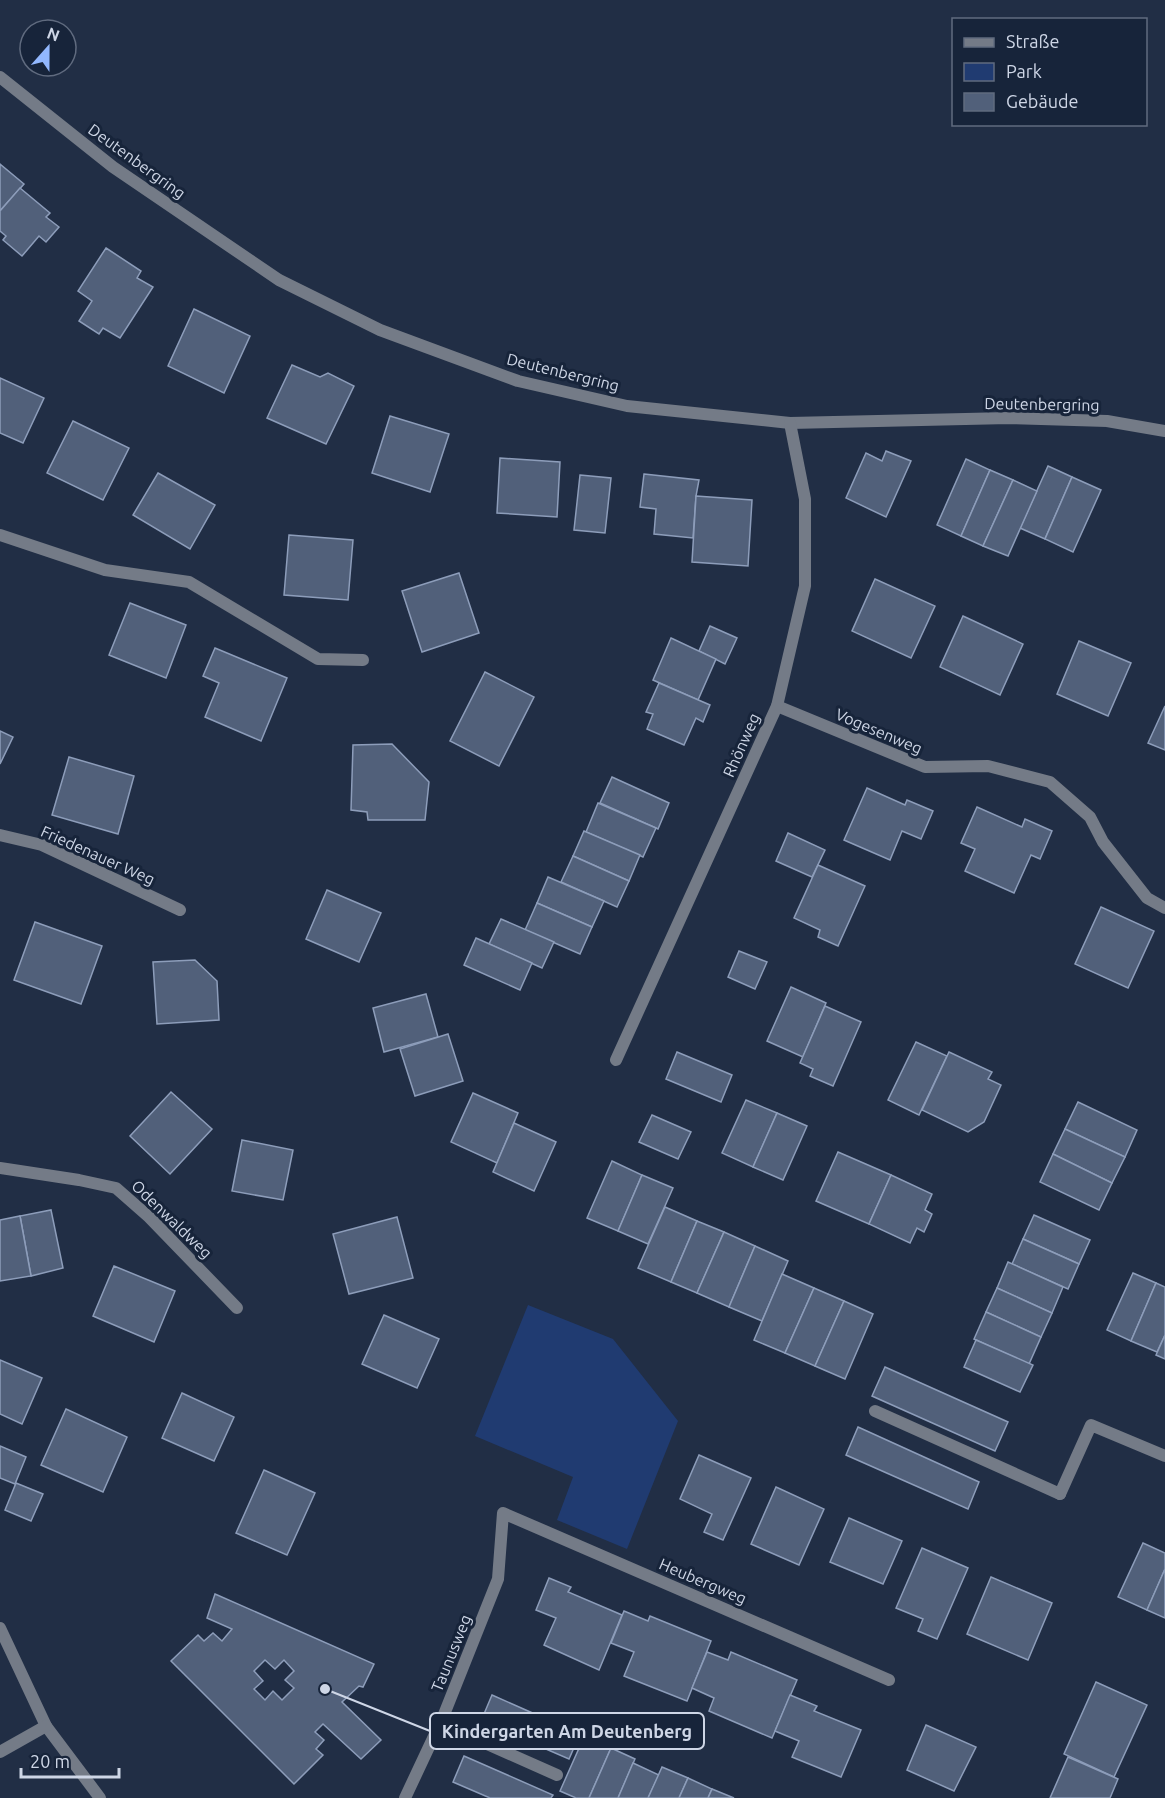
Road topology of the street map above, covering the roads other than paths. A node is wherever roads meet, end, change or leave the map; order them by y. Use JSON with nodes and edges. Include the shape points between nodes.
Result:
{"nodes":[{"id":1,"x":0,"y":77,"type":"edge"},
{"id":2,"x":790,"y":423,"type":"junction"},
{"id":3,"x":1165,"y":431,"type":"edge"},
{"id":4,"x":0,"y":535,"type":"edge"},
{"id":5,"x":363,"y":660,"type":"dead end"},
{"id":6,"x":777,"y":706,"type":"junction"},
{"id":7,"x":0,"y":835,"type":"edge"},
{"id":8,"x":1165,"y":908,"type":"edge"},
{"id":9,"x":180,"y":910,"type":"dead end"},
{"id":10,"x":616,"y":1060,"type":"dead end"},
{"id":11,"x":0,"y":1168,"type":"edge"},
{"id":12,"x":237,"y":1308,"type":"dead end"},
{"id":13,"x":875,"y":1411,"type":"dead end"},
{"id":14,"x":1165,"y":1456,"type":"edge"},
{"id":15,"x":503,"y":1513,"type":"joint"},
{"id":16,"x":0,"y":1628,"type":"edge"},
{"id":17,"x":889,"y":1680,"type":"dead end"},
{"id":18,"x":440,"y":1723,"type":"junction"},
{"id":19,"x":46,"y":1726,"type":"junction"},
{"id":20,"x":0,"y":1752,"type":"edge"},
{"id":21,"x":557,"y":1775,"type":"dead end"},
{"id":22,"x":100,"y":1798,"type":"edge"},
{"id":23,"x":405,"y":1798,"type":"edge"}],
"edges":[{"from":1,"to":2,"type":"street","name":"Deutenbergring","via":[[113,167],[279,280],[380,330],[518,381],[616,403]]},
{"from":2,"to":3,"type":"street","name":"Deutenbergring","via":[[1009,418],[1107,421]]},
{"from":2,"to":6,"type":"street","name":"Rhönweg","via":[[805,499],[805,586]]},
{"from":4,"to":5,"type":"street","via":[[105,570],[189,582],[318,659]]},
{"from":6,"to":8,"type":"street","name":"Vogesenweg","via":[[925,767],[988,766],[1050,782],[1090,818],[1103,842],[1147,897]]},
{"from":6,"to":10,"type":"street","name":"Rhönweg"},
{"from":7,"to":9,"type":"street","name":"Friedenauer Weg","via":[[42,845]]},
{"from":11,"to":12,"type":"street","name":"Odenwaldweg","via":[[116,1188]]},
{"from":13,"to":14,"type":"street","via":[[1060,1494],[1091,1425]]},
{"from":15,"to":17,"type":"street","name":"Heubergweg"},
{"from":15,"to":18,"type":"street","name":"Taunusweg","via":[[498,1579]]},
{"from":16,"to":19,"type":"street"},
{"from":18,"to":21,"type":"street"},
{"from":18,"to":23,"type":"street","name":"Taunusweg"},
{"from":19,"to":20,"type":"street"},
{"from":19,"to":22,"type":"street"}]}
